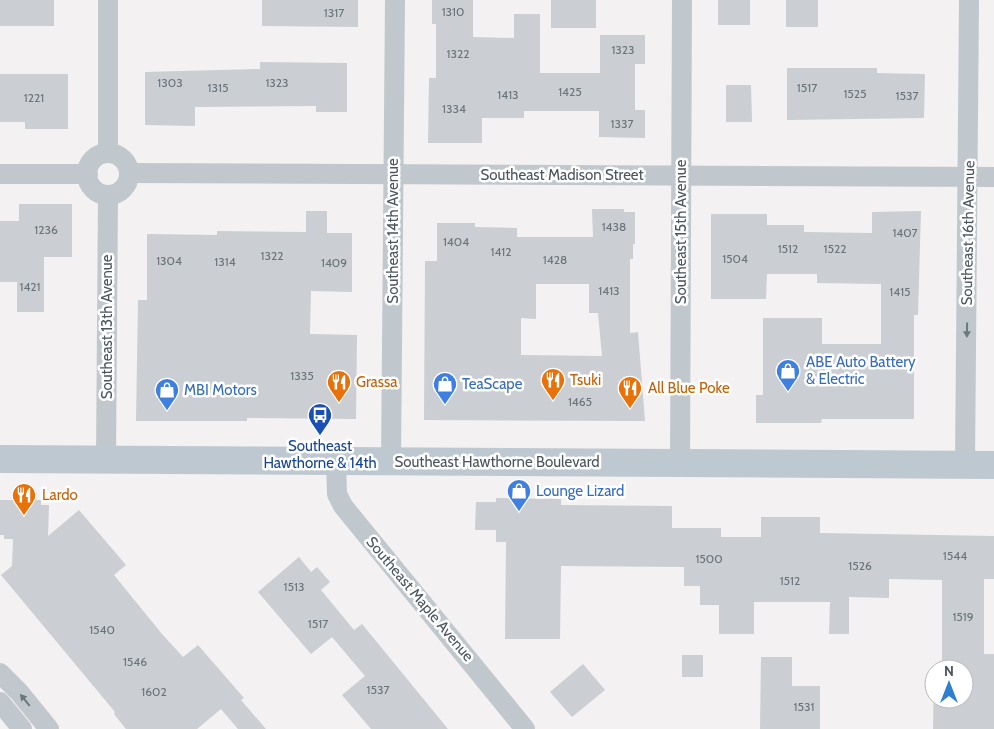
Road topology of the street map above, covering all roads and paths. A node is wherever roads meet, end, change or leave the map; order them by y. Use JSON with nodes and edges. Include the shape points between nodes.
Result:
{"nodes":[{"id":1,"x":108,"y":0,"type":"edge"},
{"id":2,"x":394,"y":0,"type":"edge"},
{"id":3,"x":682,"y":0,"type":"edge"},
{"id":4,"x":969,"y":0,"type":"edge"},
{"id":5,"x":108,"y":153,"type":"junction"},
{"id":6,"x":129,"y":173,"type":"junction"},
{"id":7,"x":0,"y":174,"type":"edge"},
{"id":8,"x":88,"y":174,"type":"junction"},
{"id":9,"x":394,"y":174,"type":"junction"},
{"id":10,"x":681,"y":175,"type":"junction"},
{"id":11,"x":969,"y":176,"type":"junction"},
{"id":12,"x":994,"y":176,"type":"edge"},
{"id":13,"x":108,"y":195,"type":"junction"},
{"id":14,"x":0,"y":459,"type":"edge"},
{"id":15,"x":106,"y":460,"type":"junction"},
{"id":16,"x":336,"y":461,"type":"junction"},
{"id":17,"x":391,"y":462,"type":"junction"},
{"id":18,"x":680,"y":464,"type":"junction"},
{"id":19,"x":966,"y":465,"type":"junction"},
{"id":20,"x":994,"y":465,"type":"edge"},
{"id":21,"x":0,"y":673,"type":"edge"},
{"id":22,"x":0,"y":702,"type":"edge"},
{"id":23,"x":22,"y":729,"type":"edge"},
{"id":24,"x":49,"y":729,"type":"edge"},
{"id":25,"x":525,"y":729,"type":"edge"}],
"edges":[{"from":1,"to":5,"type":"street"},
{"from":2,"to":9,"type":"street","name":"Southeast 14th Avenue"},
{"from":3,"to":10,"type":"street","name":"Southeast 15th Avenue"},
{"from":4,"to":11,"type":"street","name":"Southeast 16th Avenue"},
{"from":5,"to":6,"type":"street","via":[[122,159]]},
{"from":5,"to":8,"type":"street","via":[[95,158]]},
{"from":6,"to":9,"type":"street","name":"Southeast Madison Street"},
{"from":6,"to":13,"type":"street","via":[[124,188]]},
{"from":7,"to":8,"type":"street"},
{"from":8,"to":13,"type":"street","via":[[93,188]]},
{"from":9,"to":10,"type":"street","name":"Southeast Madison Street"},
{"from":9,"to":17,"type":"street","name":"Southeast 14th Avenue"},
{"from":10,"to":11,"type":"street","name":"Southeast Madison Street"},
{"from":10,"to":18,"type":"street","name":"Southeast 15th Avenue"},
{"from":11,"to":12,"type":"street","name":"Southeast Madison Street"},
{"from":11,"to":19,"type":"street","name":"Southeast 16th Avenue","one_way":true},
{"from":13,"to":15,"type":"street","name":"Southeast 13th Avenue"},
{"from":14,"to":15,"type":"main road","name":"Southeast Hawthorne Boulevard"},
{"from":15,"to":16,"type":"main road","name":"Southeast Hawthorne Boulevard"},
{"from":16,"to":17,"type":"main road","name":"Southeast Hawthorne Boulevard"},
{"from":16,"to":25,"type":"street","name":"Southeast Maple Avenue","via":[[337,494],[342,506]]},
{"from":17,"to":18,"type":"main road","name":"Southeast Hawthorne Boulevard"},
{"from":18,"to":19,"type":"main road","name":"Southeast Hawthorne Boulevard"},
{"from":19,"to":20,"type":"main road","name":"Southeast Hawthorne Boulevard"},
{"from":24,"to":21,"type":"street","one_way":true},
{"from":22,"to":23,"type":"street"}]}
